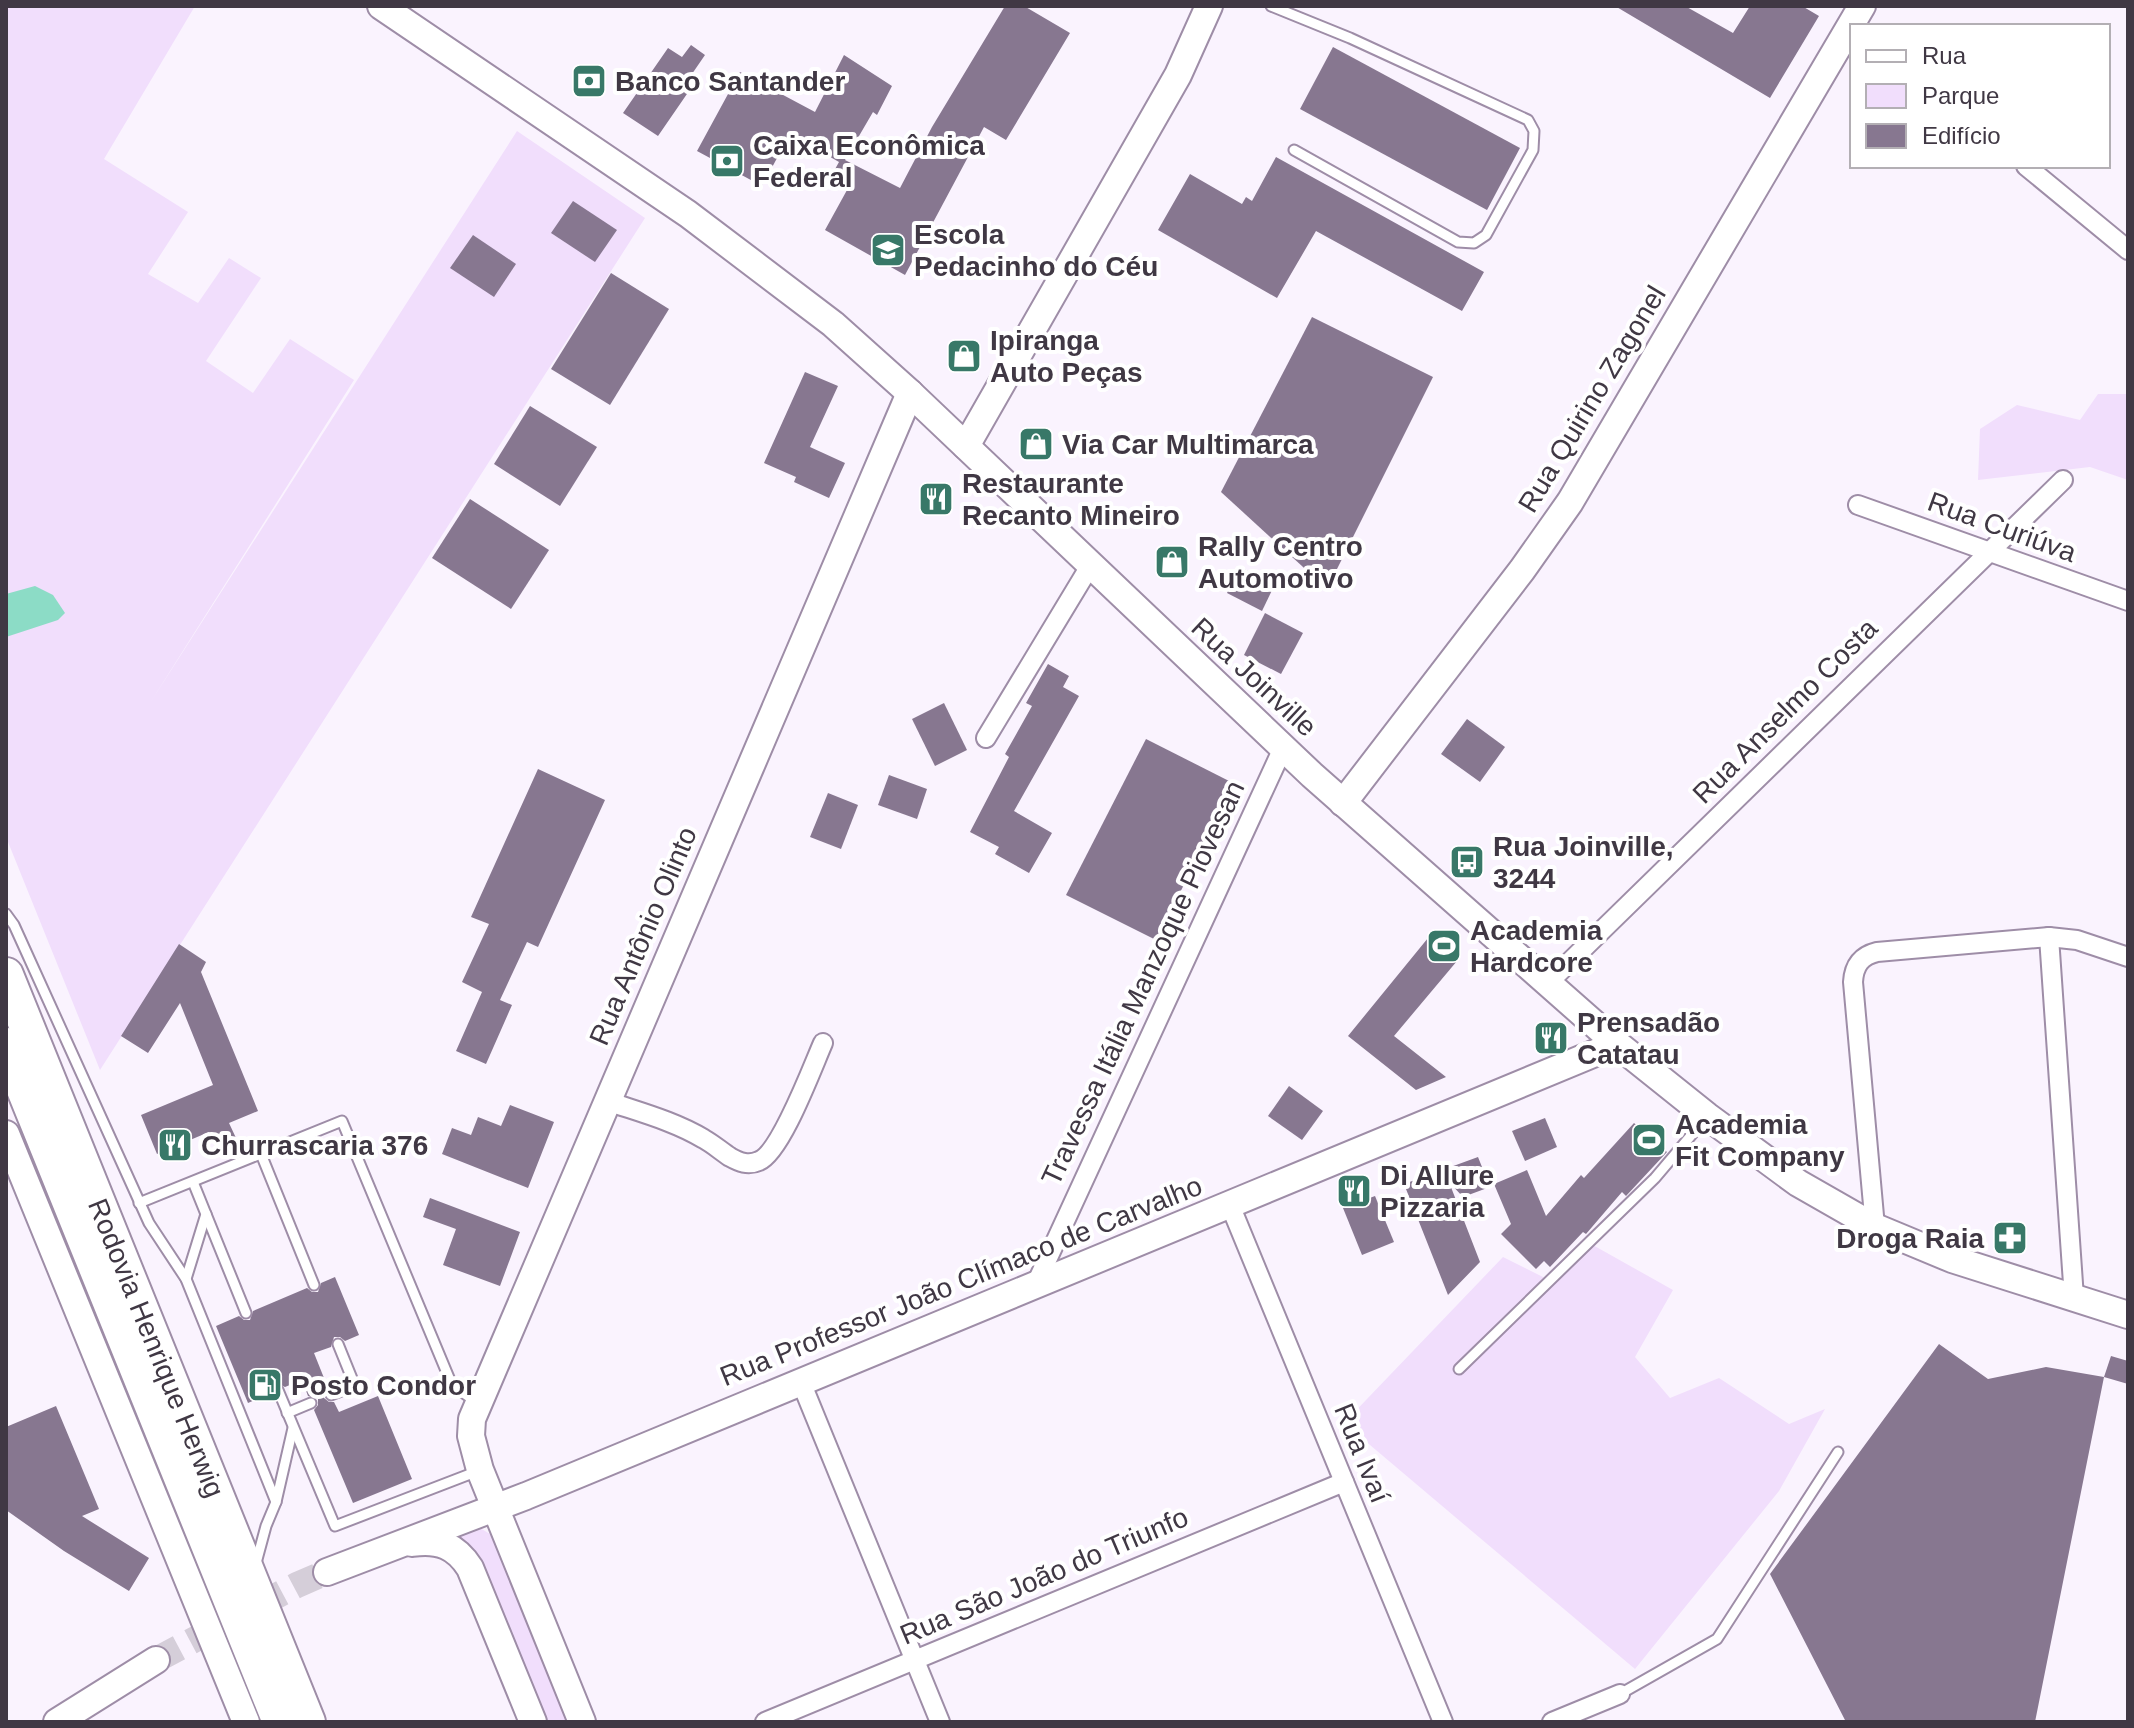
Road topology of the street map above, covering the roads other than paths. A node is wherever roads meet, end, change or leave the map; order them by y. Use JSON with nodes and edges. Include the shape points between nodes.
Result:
{"nodes":[{"id":1,"x":381,"y":6,"type":"edge"},
{"id":2,"x":1209,"y":6,"type":"edge"},
{"id":3,"x":1271,"y":6,"type":"edge"},
{"id":4,"x":1850,"y":27,"type":"edge"},
{"id":5,"x":1294,"y":150,"type":"dead end"},
{"id":6,"x":2028,"y":168,"type":"edge"},
{"id":7,"x":2128,"y":250,"type":"edge"},
{"id":8,"x":910,"y":393,"type":"junction"},
{"id":9,"x":966,"y":446,"type":"junction"},
{"id":10,"x":2063,"y":480,"type":"dead end"},
{"id":11,"x":1858,"y":505,"type":"dead end"},
{"id":12,"x":1988,"y":551,"type":"junction"},
{"id":13,"x":1090,"y":566,"type":"junction"},
{"id":14,"x":2128,"y":601,"type":"edge"},
{"id":15,"x":986,"y":738,"type":"dead end"},
{"id":16,"x":1283,"y":748,"type":"junction"},
{"id":17,"x":1343,"y":803,"type":"junction"},
{"id":18,"x":6,"y":914,"type":"edge"},
{"id":19,"x":2049,"y":937,"type":"junction"},
{"id":20,"x":2128,"y":957,"type":"edge"},
{"id":21,"x":6,"y":975,"type":"edge"},
{"id":22,"x":1547,"y":984,"type":"junction"},
{"id":23,"x":823,"y":1043,"type":"dead end"},
{"id":24,"x":1617,"y":1044,"type":"junction"},
{"id":25,"x":6,"y":1045,"type":"edge"},
{"id":26,"x":607,"y":1101,"type":"junction"},
{"id":27,"x":1707,"y":1116,"type":"junction"},
{"id":28,"x":8,"y":1143,"type":"edge"},
{"id":29,"x":261,"y":1154,"type":"junction"},
{"id":30,"x":193,"y":1182,"type":"junction"},
{"id":31,"x":139,"y":1203,"type":"junction"},
{"id":32,"x":1230,"y":1205,"type":"junction"},
{"id":33,"x":206,"y":1214,"type":"junction"},
{"id":34,"x":1875,"y":1227,"type":"junction"},
{"id":35,"x":186,"y":1279,"type":"junction"},
{"id":36,"x":314,"y":1285,"type":"dead end"},
{"id":37,"x":1035,"y":1286,"type":"junction"},
{"id":38,"x":2074,"y":1298,"type":"junction"},
{"id":39,"x":246,"y":1313,"type":"dead end"},
{"id":40,"x":2128,"y":1315,"type":"edge"},
{"id":41,"x":338,"y":1344,"type":"dead end"},
{"id":42,"x":1459,"y":1369,"type":"dead end"},
{"id":43,"x":801,"y":1382,"type":"junction"},
{"id":44,"x":278,"y":1390,"type":"dead end"},
{"id":45,"x":331,"y":1395,"type":"dead end"},
{"id":46,"x":477,"y":1402,"type":"junction"},
{"id":47,"x":311,"y":1403,"type":"dead end"},
{"id":48,"x":287,"y":1413,"type":"junction"},
{"id":49,"x":293,"y":1428,"type":"junction"},
{"id":50,"x":1838,"y":1452,"type":"dead end"},
{"id":51,"x":480,"y":1470,"type":"junction"},
{"id":52,"x":1344,"y":1482,"type":"junction"},
{"id":53,"x":276,"y":1502,"type":"junction"},
{"id":54,"x":494,"y":1508,"type":"junction"},
{"id":55,"x":401,"y":1544,"type":"junction"},
{"id":56,"x":327,"y":1572,"type":"tunnel mouth"},
{"id":57,"x":251,"y":1582,"type":"junction"},
{"id":58,"x":156,"y":1660,"type":"tunnel mouth"},
{"id":59,"x":914,"y":1660,"type":"junction"},
{"id":60,"x":1620,"y":1694,"type":"joint"},
{"id":61,"x":57,"y":1722,"type":"edge"},
{"id":62,"x":246,"y":1722,"type":"edge"},
{"id":63,"x":280,"y":1722,"type":"edge"},
{"id":64,"x":308,"y":1722,"type":"edge"},
{"id":65,"x":533,"y":1722,"type":"edge"},
{"id":66,"x":582,"y":1722,"type":"edge"},
{"id":67,"x":765,"y":1722,"type":"edge"},
{"id":68,"x":940,"y":1722,"type":"edge"},
{"id":69,"x":1443,"y":1722,"type":"edge"},
{"id":70,"x":1552,"y":1722,"type":"edge"}],
"edges":[{"from":1,"to":8,"type":"main road","name":"Rua Joinville","via":[[744,255]]},
{"from":2,"to":9,"type":"main road","via":[[1178,75]]},
{"from":3,"to":5,"type":"lane","via":[[1528,120],[1534,131],[1533,150],[1486,235],[1474,243],[1458,242]]},
{"from":4,"to":17,"type":"main road","name":"Rua Quirino Zagonel","via":[[1570,502]]},
{"from":6,"to":7,"type":"street"},
{"from":8,"to":9,"type":"main road","name":"Rua Joinville"},
{"from":8,"to":26,"type":"main road","name":"Rua Antônio Olinto"},
{"from":9,"to":13,"type":"main road","name":"Rua Joinville"},
{"from":10,"to":12,"type":"street","name":"Rua Anselmo Costa"},
{"from":11,"to":12,"type":"street","name":"Rua Curiúva"},
{"from":12,"to":14,"type":"street","name":"Rua Curiúva"},
{"from":12,"to":22,"type":"street","name":"Rua Anselmo Costa"},
{"from":13,"to":15,"type":"street"},
{"from":13,"to":16,"type":"main road","name":"Rua Joinville"},
{"from":16,"to":17,"type":"main road","name":"Rua Joinville"},
{"from":16,"to":37,"type":"street","name":"Travessa Itália Manzoque Piovesan"},
{"from":17,"to":22,"type":"main road","name":"Rua Joinville"},
{"from":18,"to":31,"type":"lane"},
{"from":19,"to":20,"type":"street"},
{"from":19,"to":34,"type":"street","via":[[1877,952],[1867,954],[1854,971]]},
{"from":19,"to":38,"type":"street"},
{"from":21,"to":57,"type":"highway","name":"Rodovia Henrique Herwig"},
{"from":22,"to":24,"type":"main road","name":"Rua Joinville"},
{"from":23,"to":26,"type":"street","via":[[778,1140],[756,1162],[733,1159],[680,1127]]},
{"from":24,"to":27,"type":"main road","name":"Rua Joinville"},
{"from":24,"to":32,"type":"main road","name":"Rua Professor João Clímaco de Carvalho"},
{"from":25,"to":63,"type":"highway","name":"Rodovia Henrique Herwig"},
{"from":26,"to":46,"type":"main road","name":"Rua Antônio Olinto"},
{"from":27,"to":34,"type":"main road","name":"Rua Joinville","via":[[1798,1183]]},
{"from":27,"to":42,"type":"lane","via":[[1655,1178]]},
{"from":28,"to":62,"type":"main road"},
{"from":29,"to":30,"type":"lane"},
{"from":29,"to":36,"type":"lane"},
{"from":29,"to":46,"type":"lane","via":[[342,1121],[452,1385]]},
{"from":30,"to":31,"type":"lane"},
{"from":30,"to":33,"type":"lane"},
{"from":31,"to":35,"type":"lane"},
{"from":32,"to":37,"type":"main road","name":"Rua Professor João Clímaco de Carvalho"},
{"from":32,"to":52,"type":"street","name":"Rua Ivaí"},
{"from":33,"to":35,"type":"lane"},
{"from":33,"to":39,"type":"lane"},
{"from":34,"to":38,"type":"main road","name":"Rua Joinville","via":[[1952,1259]]},
{"from":35,"to":53,"type":"lane"},
{"from":37,"to":43,"type":"main road","name":"Rua Professor João Clímaco de Carvalho"},
{"from":38,"to":40,"type":"main road","name":"Rua Joinville"},
{"from":41,"to":45,"type":"lane","via":[[355,1386]]},
{"from":43,"to":54,"type":"main road","name":"Rua Professor João Clímaco de Carvalho"},
{"from":43,"to":59,"type":"street"},
{"from":44,"to":48,"type":"lane"},
{"from":46,"to":51,"type":"main road","name":"Rua Antônio Olinto","via":[[471,1436]]},
{"from":47,"to":48,"type":"lane"},
{"from":48,"to":49,"type":"lane"},
{"from":49,"to":51,"type":"lane","via":[[335,1526]]},
{"from":49,"to":53,"type":"lane"},
{"from":50,"to":60,"type":"lane","via":[[1717,1639]]},
{"from":51,"to":54,"type":"main road","name":"Rua Antônio Olinto"},
{"from":52,"to":59,"type":"street","name":"Rua São João do Triunfo"},
{"from":52,"to":69,"type":"street","name":"Rua Ivaí"},
{"from":53,"to":57,"type":"lane"},
{"from":54,"to":55,"type":"main road","name":"Rua Professor João Clímaco de Carvalho"},
{"from":54,"to":66,"type":"main road","name":"Rua Antônio Olinto"},
{"from":55,"to":56,"type":"main road","name":"Rua Professor João Clímaco de Carvalho"},
{"from":55,"to":65,"type":"main road","via":[[436,1542],[462,1555]]},
{"from":57,"to":64,"type":"highway","name":"Rodovia Henrique Herwig"},
{"from":58,"to":61,"type":"main road"},
{"from":59,"to":67,"type":"street","name":"Rua São João do Triunfo"},
{"from":59,"to":68,"type":"street"},
{"from":60,"to":70,"type":"street"}]}
